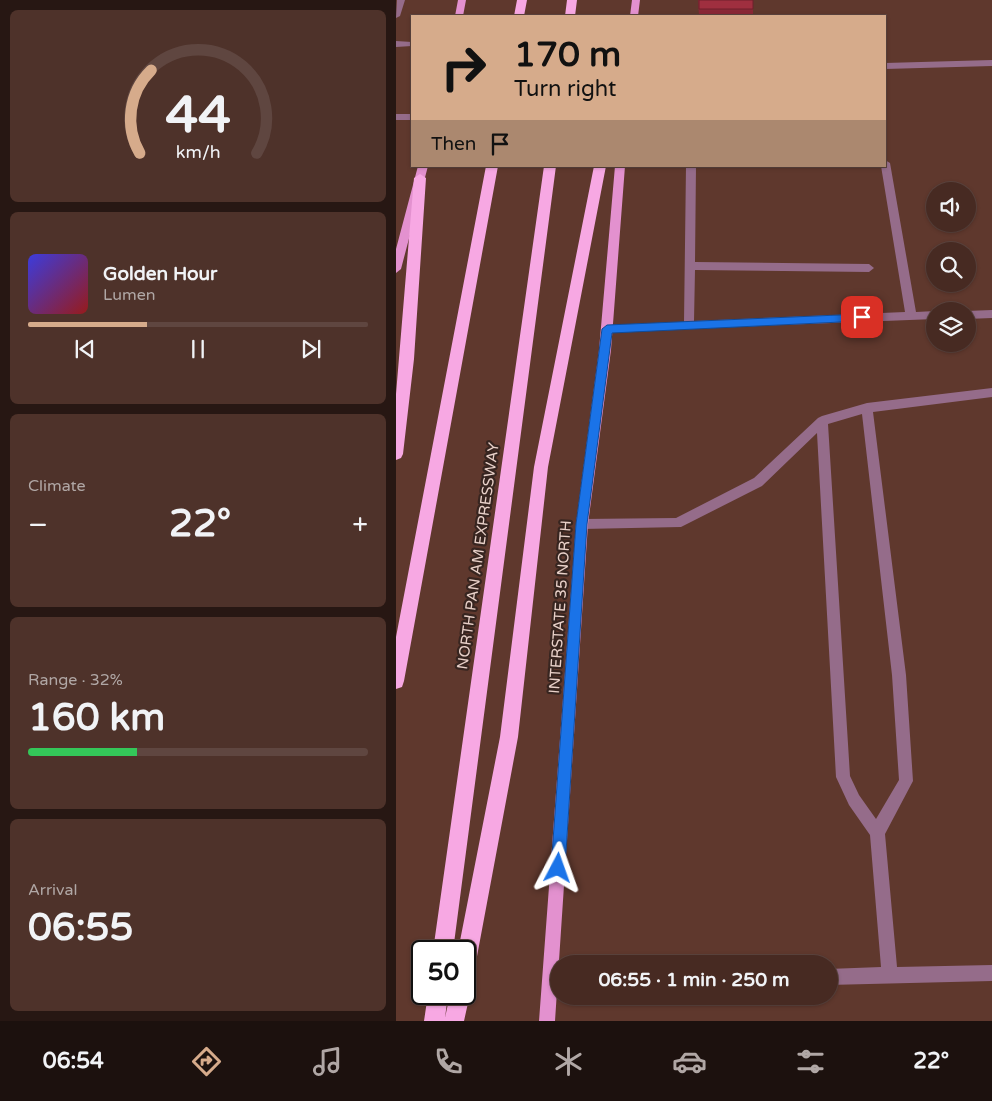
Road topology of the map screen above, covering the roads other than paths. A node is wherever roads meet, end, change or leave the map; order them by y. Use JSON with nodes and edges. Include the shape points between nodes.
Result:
{"nodes":[{"id":1,"x":401,"y":0,"type":"edge"},
{"id":2,"x":462,"y":0,"type":"edge"},
{"id":3,"x":522,"y":0,"type":"edge"},
{"id":4,"x":572,"y":0,"type":"edge"},
{"id":5,"x":636,"y":0,"type":"edge"},
{"id":6,"x":459,"y":15,"type":"edge"},
{"id":7,"x":520,"y":15,"type":"edge"},
{"id":8,"x":570,"y":15,"type":"edge"},
{"id":9,"x":634,"y":15,"type":"edge"},
{"id":10,"x":396,"y":16,"type":"edge"},
{"id":11,"x":396,"y":44,"type":"edge"},
{"id":12,"x":411,"y":44,"type":"edge"},
{"id":13,"x":992,"y":63,"type":"edge"},
{"id":14,"x":886,"y":66,"type":"edge"},
{"id":15,"x":396,"y":117,"type":"edge"},
{"id":16,"x":411,"y":117,"type":"edge"},
{"id":17,"x":492,"y":167,"type":"edge"},
{"id":18,"x":550,"y":167,"type":"edge"},
{"id":19,"x":600,"y":167,"type":"edge"},
{"id":20,"x":620,"y":167,"type":"edge"},
{"id":21,"x":691,"y":167,"type":"edge"},
{"id":22,"x":886,"y":167,"type":"edge"},
{"id":23,"x":422,"y":172,"type":"edge"},
{"id":24,"x":690,"y":266,"type":"junction"},
{"id":25,"x":869,"y":268,"type":"dead end"},
{"id":26,"x":396,"y":269,"type":"edge"},
{"id":27,"x":992,"y":314,"type":"edge"},
{"id":28,"x":976,"y":315,"type":"edge"},
{"id":29,"x":911,"y":316,"type":"junction"},
{"id":30,"x":926,"y":316,"type":"edge"},
{"id":31,"x":689,"y":324,"type":"junction"},
{"id":32,"x":607,"y":329,"type":"junction"},
{"id":33,"x":992,"y":392,"type":"edge"},
{"id":34,"x":868,"y":408,"type":"junction"},
{"id":35,"x":822,"y":421,"type":"junction"},
{"id":36,"x":396,"y":454,"type":"edge"},
{"id":37,"x":582,"y":524,"type":"junction"},
{"id":38,"x":396,"y":681,"type":"edge"},
{"id":39,"x":877,"y":833,"type":"junction"},
{"id":40,"x":445,"y":940,"type":"edge"},
{"id":41,"x":470,"y":940,"type":"edge"},
{"id":42,"x":556,"y":955,"type":"edge"},
{"id":43,"x":992,"y":973,"type":"edge"},
{"id":44,"x":890,"y":975,"type":"junction"},
{"id":45,"x":838,"y":977,"type":"edge"},
{"id":46,"x":436,"y":1005,"type":"edge"},
{"id":47,"x":458,"y":1005,"type":"edge"},
{"id":48,"x":550,"y":1005,"type":"edge"},
{"id":49,"x":434,"y":1021,"type":"edge"},
{"id":50,"x":454,"y":1021,"type":"edge"},
{"id":51,"x":547,"y":1021,"type":"edge"}],
"edges":[{"from":1,"to":10,"type":"street"},
{"from":2,"to":6,"type":"main road"},
{"from":3,"to":7,"type":"highway"},
{"from":4,"to":8,"type":"highway"},
{"from":5,"to":9,"type":"main road"},
{"from":11,"to":12,"type":"street"},
{"from":13,"to":14,"type":"street"},
{"from":15,"to":16,"type":"street"},
{"from":17,"to":38,"type":"highway"},
{"from":18,"to":40,"type":"highway","name":"NORTH PAN AM EXPRESSWAY"},
{"from":19,"to":41,"type":"highway","via":[[541,468],[509,737]]},
{"from":20,"to":32,"type":"main road","name":"INTERSTATE 35 NORTH"},
{"from":21,"to":24,"type":"street"},
{"from":22,"to":29,"type":"street"},
{"from":23,"to":26,"type":"main road"},
{"from":23,"to":36,"type":"highway"},
{"from":24,"to":25,"type":"street"},
{"from":24,"to":31,"type":"street"},
{"from":27,"to":28,"type":"street"},
{"from":29,"to":30,"type":"street"},
{"from":29,"to":31,"type":"street"},
{"from":31,"to":32,"type":"street"},
{"from":32,"to":37,"type":"main road","name":"INTERSTATE 35 NORTH"},
{"from":33,"to":34,"type":"street"},
{"from":34,"to":35,"type":"street"},
{"from":34,"to":39,"type":"street","via":[[899,675],[906,781]]},
{"from":35,"to":37,"type":"street","via":[[758,482],[678,523]]},
{"from":35,"to":39,"type":"street","via":[[843,777],[854,800]]},
{"from":37,"to":42,"type":"main road","name":"INTERSTATE 35 NORTH"},
{"from":39,"to":44,"type":"street"},
{"from":43,"to":44,"type":"street"},
{"from":44,"to":45,"type":"street"},
{"from":46,"to":49,"type":"highway"},
{"from":47,"to":50,"type":"highway"},
{"from":48,"to":51,"type":"main road","name":"INTERSTATE 35 NORTH"}]}
